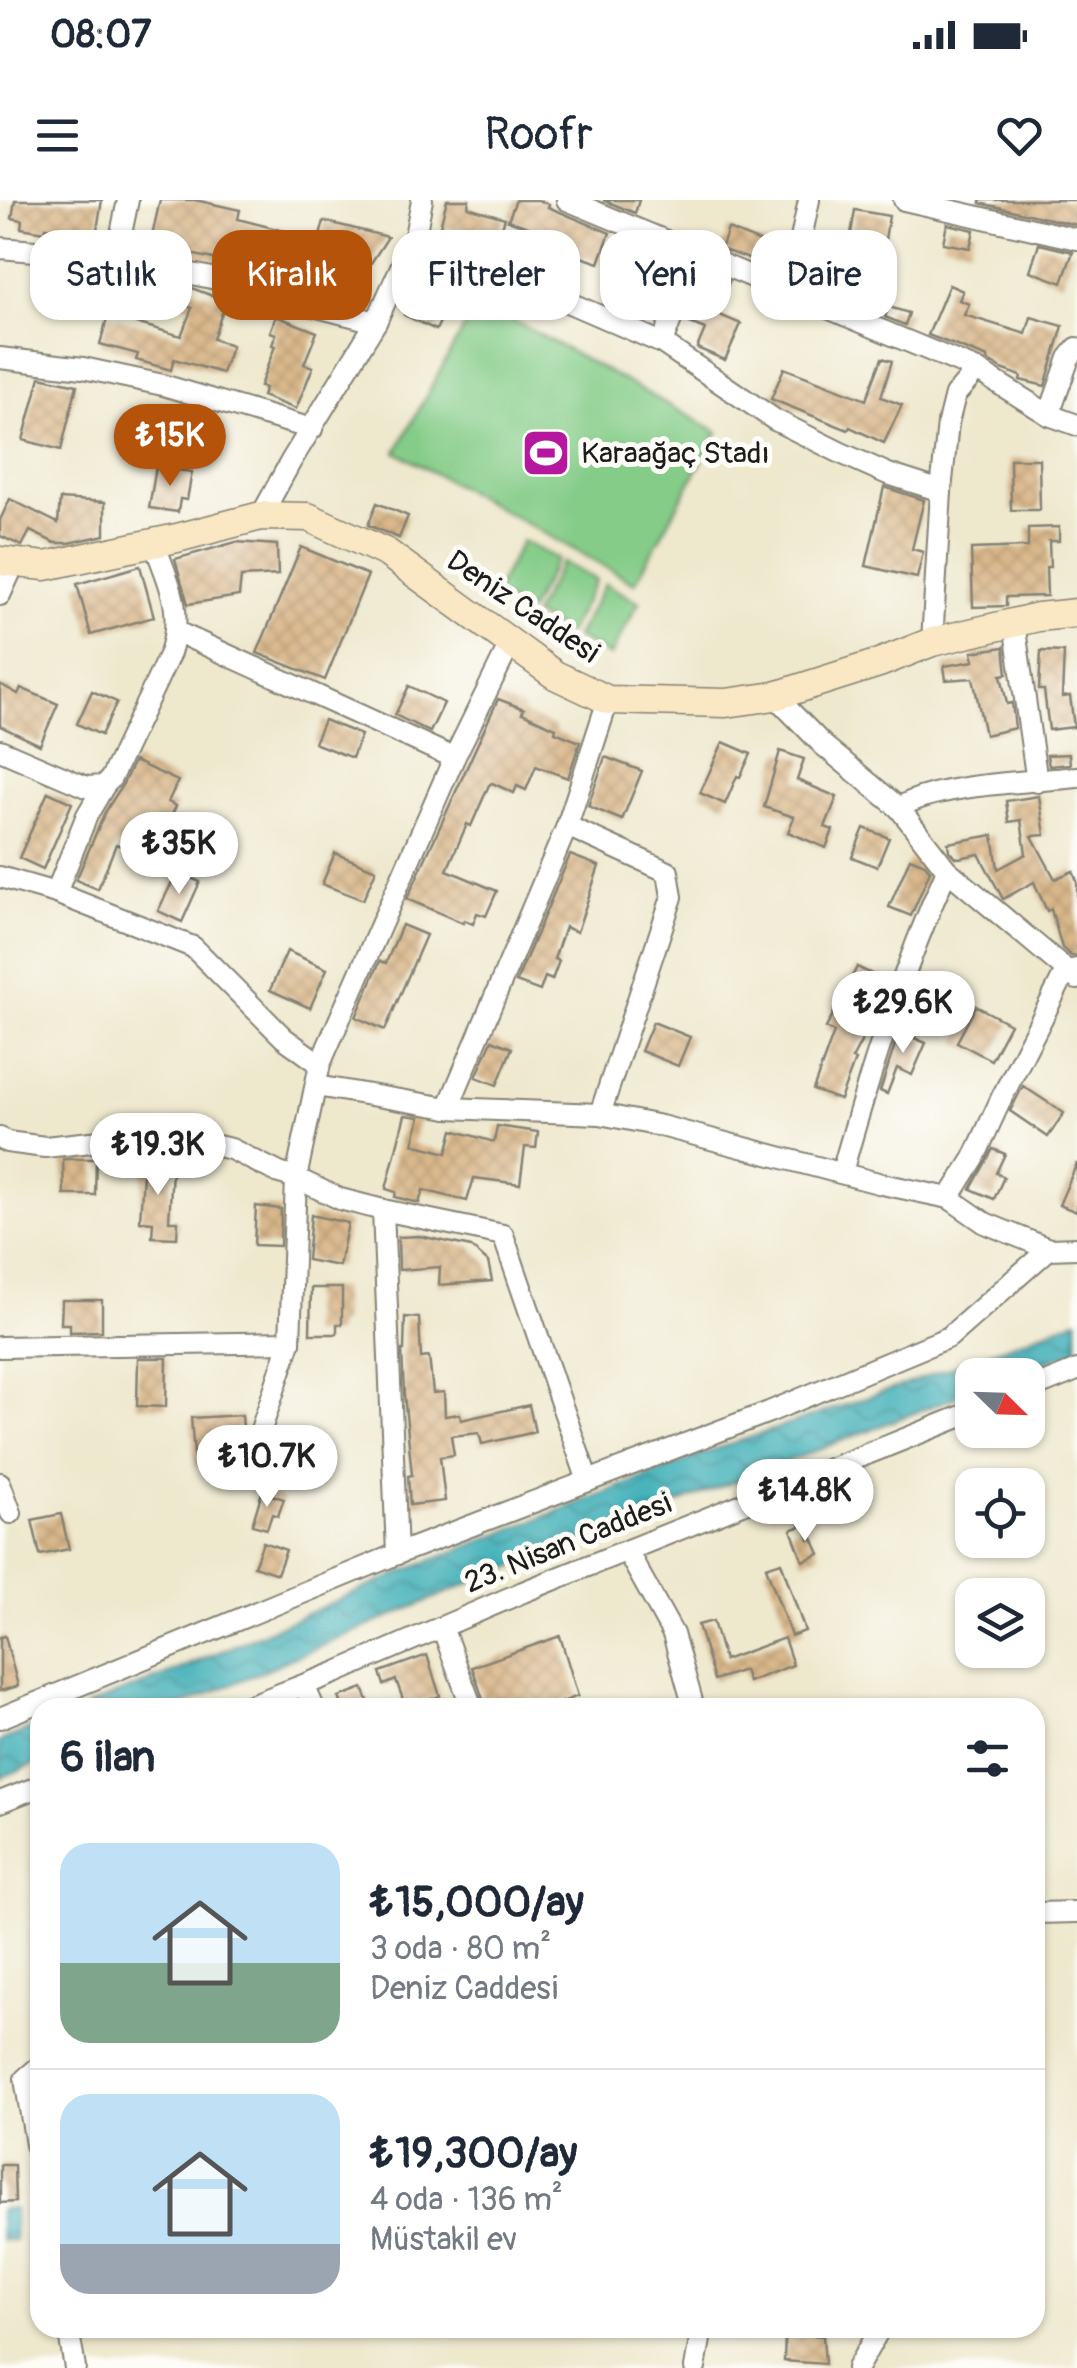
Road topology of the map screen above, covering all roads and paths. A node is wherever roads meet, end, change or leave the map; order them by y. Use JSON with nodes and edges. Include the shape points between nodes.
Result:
{"nodes":[{"id":1,"x":128,"y":200,"type":"edge"},
{"id":2,"x":422,"y":200,"type":"edge"},
{"id":3,"x":567,"y":200,"type":"edge"},
{"id":4,"x":809,"y":200,"type":"edge"},
{"id":5,"x":904,"y":200,"type":"edge"},
{"id":6,"x":122,"y":230,"type":"edge"},
{"id":7,"x":416,"y":230,"type":"edge"},
{"id":8,"x":639,"y":230,"type":"edge"},
{"id":9,"x":803,"y":230,"type":"edge"},
{"id":10,"x":1077,"y":240,"type":"edge"},
{"id":11,"x":0,"y":248,"type":"edge"},
{"id":12,"x":30,"y":251,"type":"edge"},
{"id":13,"x":192,"y":274,"type":"edge"},
{"id":14,"x":392,"y":287,"type":"edge"},
{"id":15,"x":580,"y":307,"type":"edge"},
{"id":16,"x":671,"y":320,"type":"edge"},
{"id":17,"x":857,"y":320,"type":"edge"},
{"id":18,"x":376,"y":322,"type":"junction"},
{"id":19,"x":662,"y":343,"type":"junction"},
{"id":20,"x":1077,"y":348,"type":"edge"},
{"id":21,"x":0,"y":358,"type":"edge"},
{"id":22,"x":977,"y":370,"type":"junction"},
{"id":23,"x":1048,"y":415,"type":"junction"},
{"id":24,"x":1077,"y":425,"type":"edge"},
{"id":25,"x":312,"y":429,"type":"junction"},
{"id":26,"x":940,"y":491,"type":"junction"},
{"id":27,"x":261,"y":516,"type":"junction"},
{"id":28,"x":154,"y":543,"type":"junction"},
{"id":29,"x":7,"y":562,"type":"edge"},
{"id":30,"x":0,"y":594,"type":"edge"},
{"id":31,"x":1077,"y":612,"type":"edge"},
{"id":32,"x":1014,"y":623,"type":"junction"},
{"id":33,"x":177,"y":632,"type":"junction"},
{"id":34,"x":932,"y":642,"type":"junction"},
{"id":35,"x":510,"y":644,"type":"junction"},
{"id":36,"x":775,"y":696,"type":"junction"},
{"id":37,"x":608,"y":700,"type":"junction"},
{"id":38,"x":0,"y":750,"type":"edge"},
{"id":39,"x":454,"y":758,"type":"junction"},
{"id":40,"x":1077,"y":777,"type":"edge"},
{"id":41,"x":1037,"y":782,"type":"junction"},
{"id":42,"x":104,"y":786,"type":"junction"},
{"id":43,"x":899,"y":808,"type":"junction"},
{"id":44,"x":567,"y":826,"type":"junction"},
{"id":45,"x":947,"y":870,"type":"junction"},
{"id":46,"x":0,"y":878,"type":"edge"},
{"id":47,"x":56,"y":893,"type":"junction"},
{"id":48,"x":1073,"y":973,"type":"edge"},
{"id":49,"x":320,"y":1064,"type":"junction"},
{"id":50,"x":316,"y":1086,"type":"junction"},
{"id":51,"x":448,"y":1108,"type":"junction"},
{"id":52,"x":600,"y":1114,"type":"junction"},
{"id":53,"x":0,"y":1138,"type":"edge"},
{"id":54,"x":842,"y":1172,"type":"junction"},
{"id":55,"x":296,"y":1178,"type":"junction"},
{"id":56,"x":949,"y":1198,"type":"junction"},
{"id":57,"x":383,"y":1210,"type":"junction"},
{"id":58,"x":1077,"y":1248,"type":"edge"},
{"id":59,"x":1050,"y":1249,"type":"junction"},
{"id":60,"x":290,"y":1342,"type":"junction"},
{"id":61,"x":0,"y":1347,"type":"edge"},
{"id":62,"x":1077,"y":1370,"type":"edge"},
{"id":63,"x":1045,"y":1383,"type":"edge"},
{"id":64,"x":955,"y":1419,"type":"edge"},
{"id":65,"x":252,"y":1456,"type":"dead end"},
{"id":66,"x":588,"y":1481,"type":"junction"},
{"id":67,"x":0,"y":1482,"type":"edge"},
{"id":68,"x":11,"y":1513,"type":"dead end"},
{"id":69,"x":627,"y":1551,"type":"junction"},
{"id":70,"x":398,"y":1554,"type":"junction"},
{"id":71,"x":442,"y":1627,"type":"junction"},
{"id":72,"x":304,"y":1685,"type":"junction"},
{"id":73,"x":49,"y":1698,"type":"edge"},
{"id":74,"x":270,"y":1698,"type":"edge"},
{"id":75,"x":310,"y":1698,"type":"edge"},
{"id":76,"x":468,"y":1698,"type":"edge"},
{"id":77,"x":691,"y":1698,"type":"edge"},
{"id":78,"x":30,"y":1706,"type":"edge"},
{"id":79,"x":0,"y":1718,"type":"edge"},
{"id":80,"x":30,"y":1790,"type":"edge"},
{"id":81,"x":0,"y":1802,"type":"edge"},
{"id":82,"x":1077,"y":1912,"type":"edge"},
{"id":83,"x":1045,"y":1913,"type":"edge"},
{"id":84,"x":30,"y":2075,"type":"edge"},
{"id":85,"x":30,"y":2109,"type":"edge"},
{"id":86,"x":70,"y":2338,"type":"edge"},
{"id":87,"x":700,"y":2338,"type":"edge"},
{"id":88,"x":874,"y":2338,"type":"edge"},
{"id":89,"x":76,"y":2368,"type":"edge"},
{"id":90,"x":694,"y":2368,"type":"edge"},
{"id":91,"x":857,"y":2368,"type":"edge"}],
"edges":[{"from":1,"to":6,"type":"street"},
{"from":2,"to":7,"type":"street"},
{"from":3,"to":8,"type":"street"},
{"from":4,"to":9,"type":"street"},
{"from":5,"to":10,"type":"street"},
{"from":11,"to":12,"type":"street"},
{"from":13,"to":18,"type":"street"},
{"from":14,"to":18,"type":"street"},
{"from":15,"to":19,"type":"street"},
{"from":16,"to":19,"type":"street"},
{"from":17,"to":22,"type":"street"},
{"from":18,"to":25,"type":"street"},
{"from":19,"to":26,"type":"street","via":[[774,420]]},
{"from":20,"to":23,"type":"street"},
{"from":21,"to":25,"type":"street","via":[[163,385]]},
{"from":22,"to":23,"type":"street"},
{"from":22,"to":26,"type":"street","via":[[956,395]]},
{"from":23,"to":24,"type":"street"},
{"from":25,"to":27,"type":"street"},
{"from":26,"to":34,"type":"street"},
{"from":27,"to":28,"type":"street","name":"Deniz Caddesi"},
{"from":27,"to":35,"type":"street","name":"Deniz Caddesi","via":[[308,517],[387,552]]},
{"from":28,"to":29,"type":"street","name":"Deniz Caddesi","via":[[45,566]]},
{"from":28,"to":33,"type":"street"},
{"from":29,"to":30,"type":"street"},
{"from":31,"to":32,"type":"street","name":"Deniz Caddesi"},
{"from":32,"to":34,"type":"street","name":"Deniz Caddesi"},
{"from":32,"to":41,"type":"street"},
{"from":33,"to":39,"type":"street"},
{"from":33,"to":42,"type":"street"},
{"from":34,"to":36,"type":"street","name":"Deniz Caddesi"},
{"from":35,"to":37,"type":"street","name":"Deniz Caddesi"},
{"from":35,"to":39,"type":"street"},
{"from":36,"to":37,"type":"street","name":"Deniz Caddesi","via":[[726,704]]},
{"from":36,"to":43,"type":"street"},
{"from":37,"to":44,"type":"street"},
{"from":38,"to":42,"type":"street","via":[[86,787]]},
{"from":39,"to":49,"type":"street"},
{"from":40,"to":41,"type":"street"},
{"from":41,"to":43,"type":"street","via":[[949,791]]},
{"from":42,"to":47,"type":"street"},
{"from":43,"to":45,"type":"street"},
{"from":44,"to":51,"type":"street"},
{"from":44,"to":52,"type":"street","via":[[668,872],[672,897]]},
{"from":45,"to":48,"type":"street"},
{"from":45,"to":54,"type":"street","via":[[911,953]]},
{"from":46,"to":47,"type":"street"},
{"from":47,"to":49,"type":"street","via":[[193,947],[284,1038]]},
{"from":48,"to":56,"type":"street"},
{"from":49,"to":50,"type":"street"},
{"from":50,"to":51,"type":"street"},
{"from":50,"to":55,"type":"street"},
{"from":51,"to":52,"type":"street"},
{"from":52,"to":54,"type":"street"},
{"from":53,"to":55,"type":"street","via":[[45,1147],[182,1138],[231,1149]]},
{"from":54,"to":56,"type":"street"},
{"from":55,"to":57,"type":"street"},
{"from":55,"to":60,"type":"street"},
{"from":56,"to":59,"type":"street","via":[[985,1222]]},
{"from":57,"to":66,"type":"street","via":[[504,1235]]},
{"from":57,"to":70,"type":"street"},
{"from":58,"to":59,"type":"street"},
{"from":59,"to":66,"type":"street","via":[[949,1337]]},
{"from":60,"to":61,"type":"street"},
{"from":60,"to":65,"type":"street"},
{"from":62,"to":63,"type":"street"},
{"from":64,"to":69,"type":"street","name":"23. Nisan Caddesi"},
{"from":66,"to":70,"type":"street"},
{"from":67,"to":68,"type":"street"},
{"from":69,"to":71,"type":"street","name":"23. Nisan Caddesi"},
{"from":69,"to":77,"type":"street","via":[[672,1634]]},
{"from":70,"to":73,"type":"street"},
{"from":71,"to":72,"type":"street","name":"23. Nisan Caddesi"},
{"from":71,"to":76,"type":"street"},
{"from":72,"to":74,"type":"street","name":"23. Nisan Caddesi"},
{"from":72,"to":75,"type":"street"},
{"from":78,"to":79,"type":"street"},
{"from":80,"to":81,"type":"street"},
{"from":82,"to":83,"type":"street"},
{"from":84,"to":85,"type":"street"},
{"from":86,"to":89,"type":"street"},
{"from":87,"to":90,"type":"street"},
{"from":88,"to":91,"type":"street"}]}
